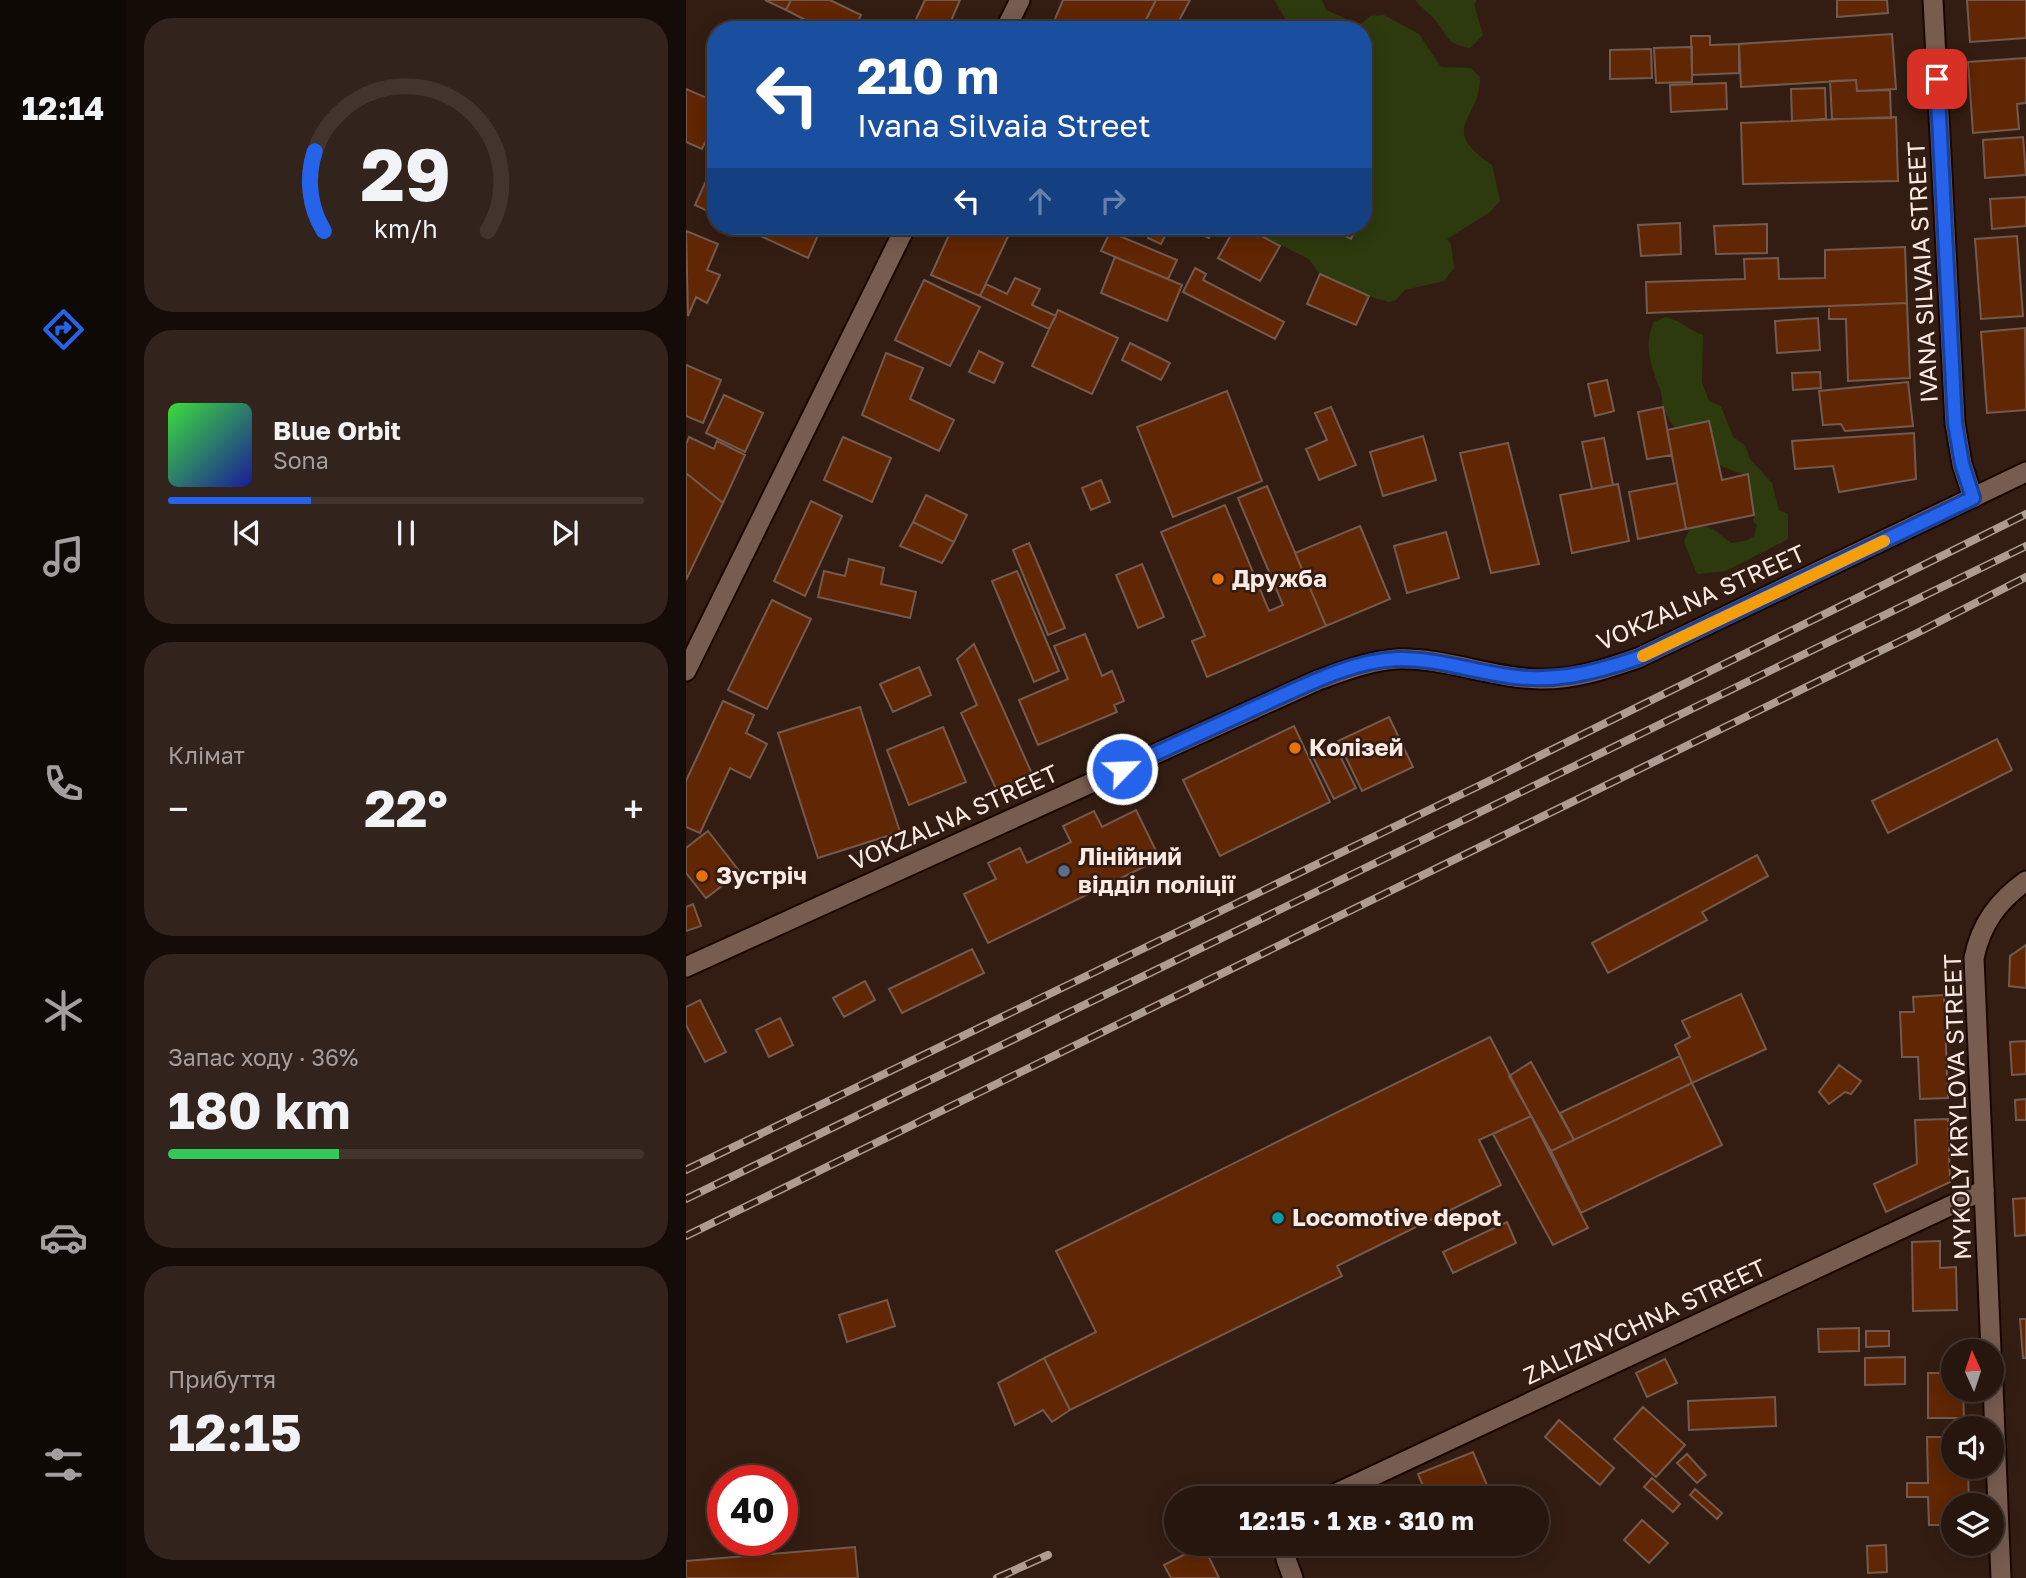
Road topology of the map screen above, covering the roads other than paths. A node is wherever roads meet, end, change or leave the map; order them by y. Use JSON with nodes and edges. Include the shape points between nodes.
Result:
{"nodes":[{"id":1,"x":1020,"y":0,"type":"edge"},
{"id":2,"x":1933,"y":0,"type":"edge"},
{"id":3,"x":1010,"y":21,"type":"edge"},
{"id":4,"x":902,"y":235,"type":"edge"},
{"id":5,"x":2026,"y":471,"type":"edge"},
{"id":6,"x":1973,"y":498,"type":"junction"},
{"id":7,"x":686,"y":671,"type":"edge"},
{"id":8,"x":2026,"y":881,"type":"edge"},
{"id":9,"x":686,"y":967,"type":"edge"},
{"id":10,"x":1984,"y":1189,"type":"junction"},
{"id":11,"x":1990,"y":1339,"type":"edge"},
{"id":12,"x":1994,"y":1402,"type":"edge"},
{"id":13,"x":1352,"y":1486,"type":"edge"},
{"id":14,"x":1286,"y":1556,"type":"edge"},
{"id":15,"x":1293,"y":1578,"type":"edge"},
{"id":16,"x":2001,"y":1578,"type":"edge"}],
"edges":[{"from":1,"to":3,"type":"street"},
{"from":2,"to":6,"type":"street","name":"IVANA SILVAIA STREET","via":[[1955,423]]},
{"from":4,"to":7,"type":"street"},
{"from":5,"to":6,"type":"street","name":"VOKZALNA STREET"},
{"from":6,"to":9,"type":"street","name":"VOKZALNA STREET","via":[[1638,658],[1605,669],[1540,680],[1396,659],[1363,664],[1318,680]]},
{"from":8,"to":10,"type":"street","name":"MYKOLY KRYLOVA STREET","via":[[1992,913],[1979,934],[1973,958]]},
{"from":10,"to":11,"type":"street","name":"MYKOLY KRYLOVA STREET"},
{"from":10,"to":13,"type":"street","name":"ZALIZNYCHNA STREET"},
{"from":12,"to":16,"type":"street"},
{"from":14,"to":15,"type":"street"}]}
